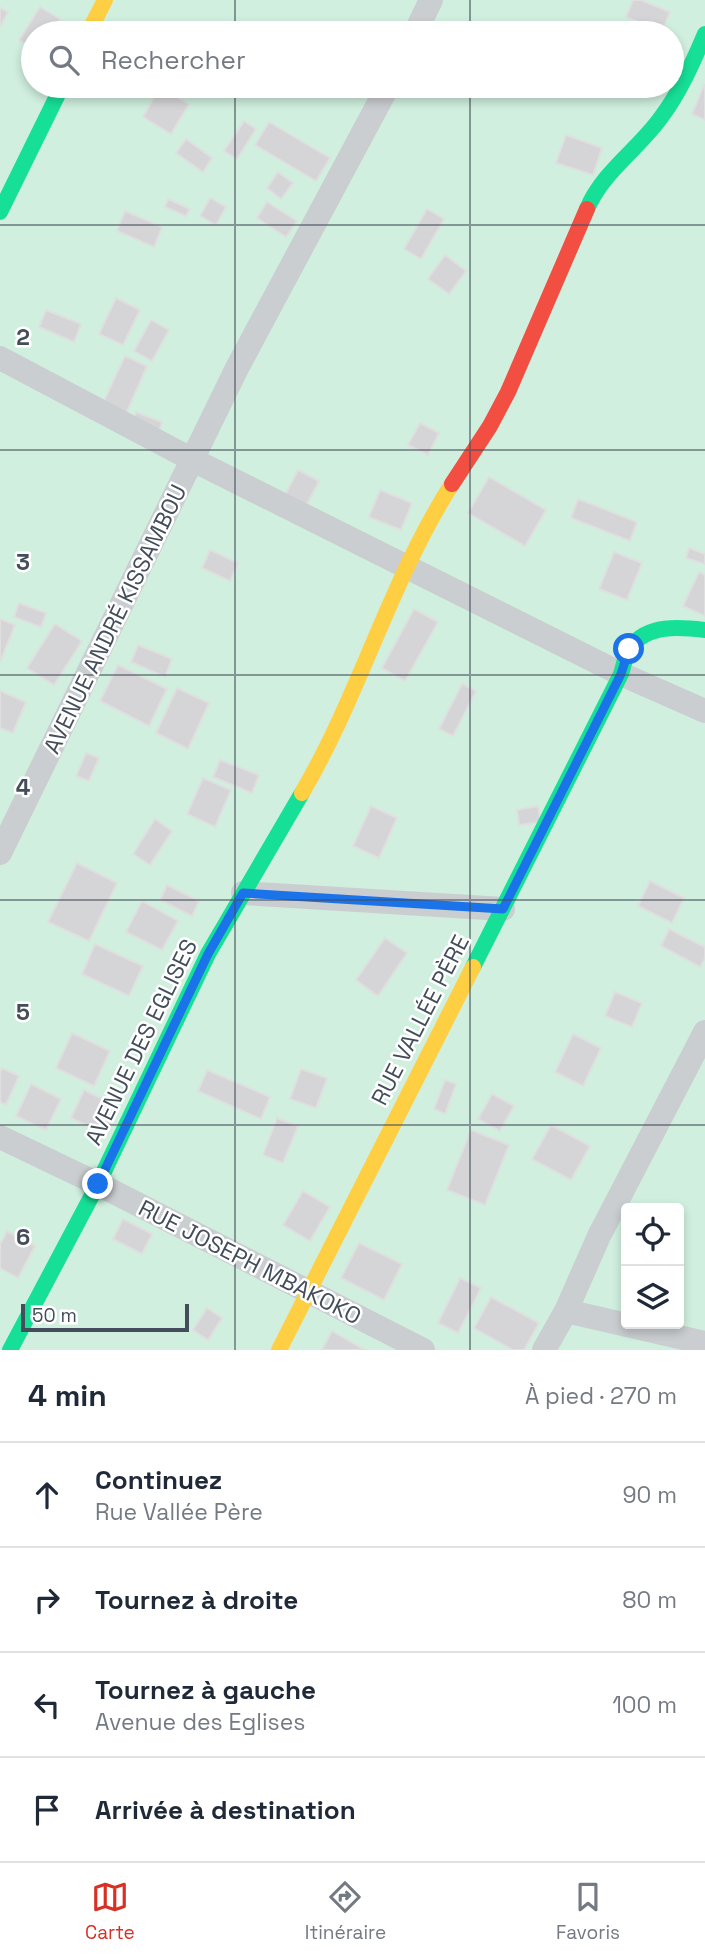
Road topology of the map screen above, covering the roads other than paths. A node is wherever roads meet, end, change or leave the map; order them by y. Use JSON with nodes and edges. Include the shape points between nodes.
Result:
{"nodes":[{"id":1,"x":105,"y":0,"type":"edge"},
{"id":2,"x":431,"y":0,"type":"edge"},
{"id":3,"x":94,"y":21,"type":"edge"},
{"id":4,"x":421,"y":21,"type":"edge"},
{"id":5,"x":705,"y":34,"type":"edge"},
{"id":6,"x":684,"y":79,"type":"edge"},
{"id":7,"x":56,"y":98,"type":"edge"},
{"id":8,"x":382,"y":98,"type":"edge"},
{"id":9,"x":673,"y":98,"type":"edge"},
{"id":10,"x":0,"y":212,"type":"edge"},
{"id":11,"x":0,"y":358,"type":"edge"},
{"id":12,"x":193,"y":460,"type":"junction"},
{"id":13,"x":406,"y":566,"type":"junction"},
{"id":14,"x":705,"y":630,"type":"edge"},
{"id":15,"x":621,"y":674,"type":"junction"},
{"id":16,"x":705,"y":711,"type":"edge"},
{"id":17,"x":0,"y":853,"type":"edge"},
{"id":18,"x":243,"y":893,"type":"junction"},
{"id":19,"x":503,"y":909,"type":"junction"},
{"id":20,"x":705,"y":1032,"type":"edge"},
{"id":21,"x":0,"y":1137,"type":"edge"},
{"id":22,"x":98,"y":1184,"type":"junction"},
{"id":23,"x":307,"y":1292,"type":"junction"},
{"id":24,"x":566,"y":1311,"type":"junction"},
{"id":25,"x":705,"y":1343,"type":"edge"},
{"id":26,"x":10,"y":1350,"type":"edge"},
{"id":27,"x":279,"y":1350,"type":"edge"},
{"id":28,"x":423,"y":1350,"type":"edge"},
{"id":29,"x":544,"y":1350,"type":"edge"}],
"edges":[{"from":1,"to":3,"type":"main road"},
{"from":2,"to":4,"type":"street"},
{"from":5,"to":6,"type":"main road","name":"AVENUE DES EGLISES"},
{"from":7,"to":10,"type":"main road"},
{"from":8,"to":12,"type":"street","name":"AVENUE ANDRÉ KISSAMBOU","via":[[243,356]]},
{"from":9,"to":13,"type":"main road","name":"AVENUE DES EGLISES","via":[[662,117],[592,197],[508,392]]},
{"from":11,"to":12,"type":"street"},
{"from":12,"to":13,"type":"street"},
{"from":12,"to":17,"type":"street","name":"AVENUE ANDRÉ KISSAMBOU"},
{"from":13,"to":15,"type":"street"},
{"from":13,"to":18,"type":"main road","name":"AVENUE DES EGLISES","via":[[312,778]]},
{"from":14,"to":15,"type":"main road","name":"RUE VALLÉE PÈRE","via":[[655,630],[640,637],[629,649]]},
{"from":15,"to":16,"type":"street"},
{"from":15,"to":19,"type":"main road","name":"RUE VALLÉE PÈRE"},
{"from":18,"to":19,"type":"street"},
{"from":18,"to":22,"type":"main road","name":"AVENUE DES EGLISES","via":[[208,954]]},
{"from":19,"to":23,"type":"main road","name":"RUE VALLÉE PÈRE"},
{"from":20,"to":24,"type":"street","via":[[599,1236]]},
{"from":21,"to":22,"type":"street","name":"RUE JOSEPH MBAKOKO"},
{"from":22,"to":23,"type":"street","name":"RUE JOSEPH MBAKOKO"},
{"from":22,"to":26,"type":"main road","name":"AVENUE DES EGLISES"},
{"from":23,"to":27,"type":"main road","name":"RUE VALLÉE PÈRE"},
{"from":23,"to":28,"type":"street","name":"RUE JOSEPH MBAKOKO"},
{"from":24,"to":25,"type":"street"},
{"from":24,"to":29,"type":"street"}]}
